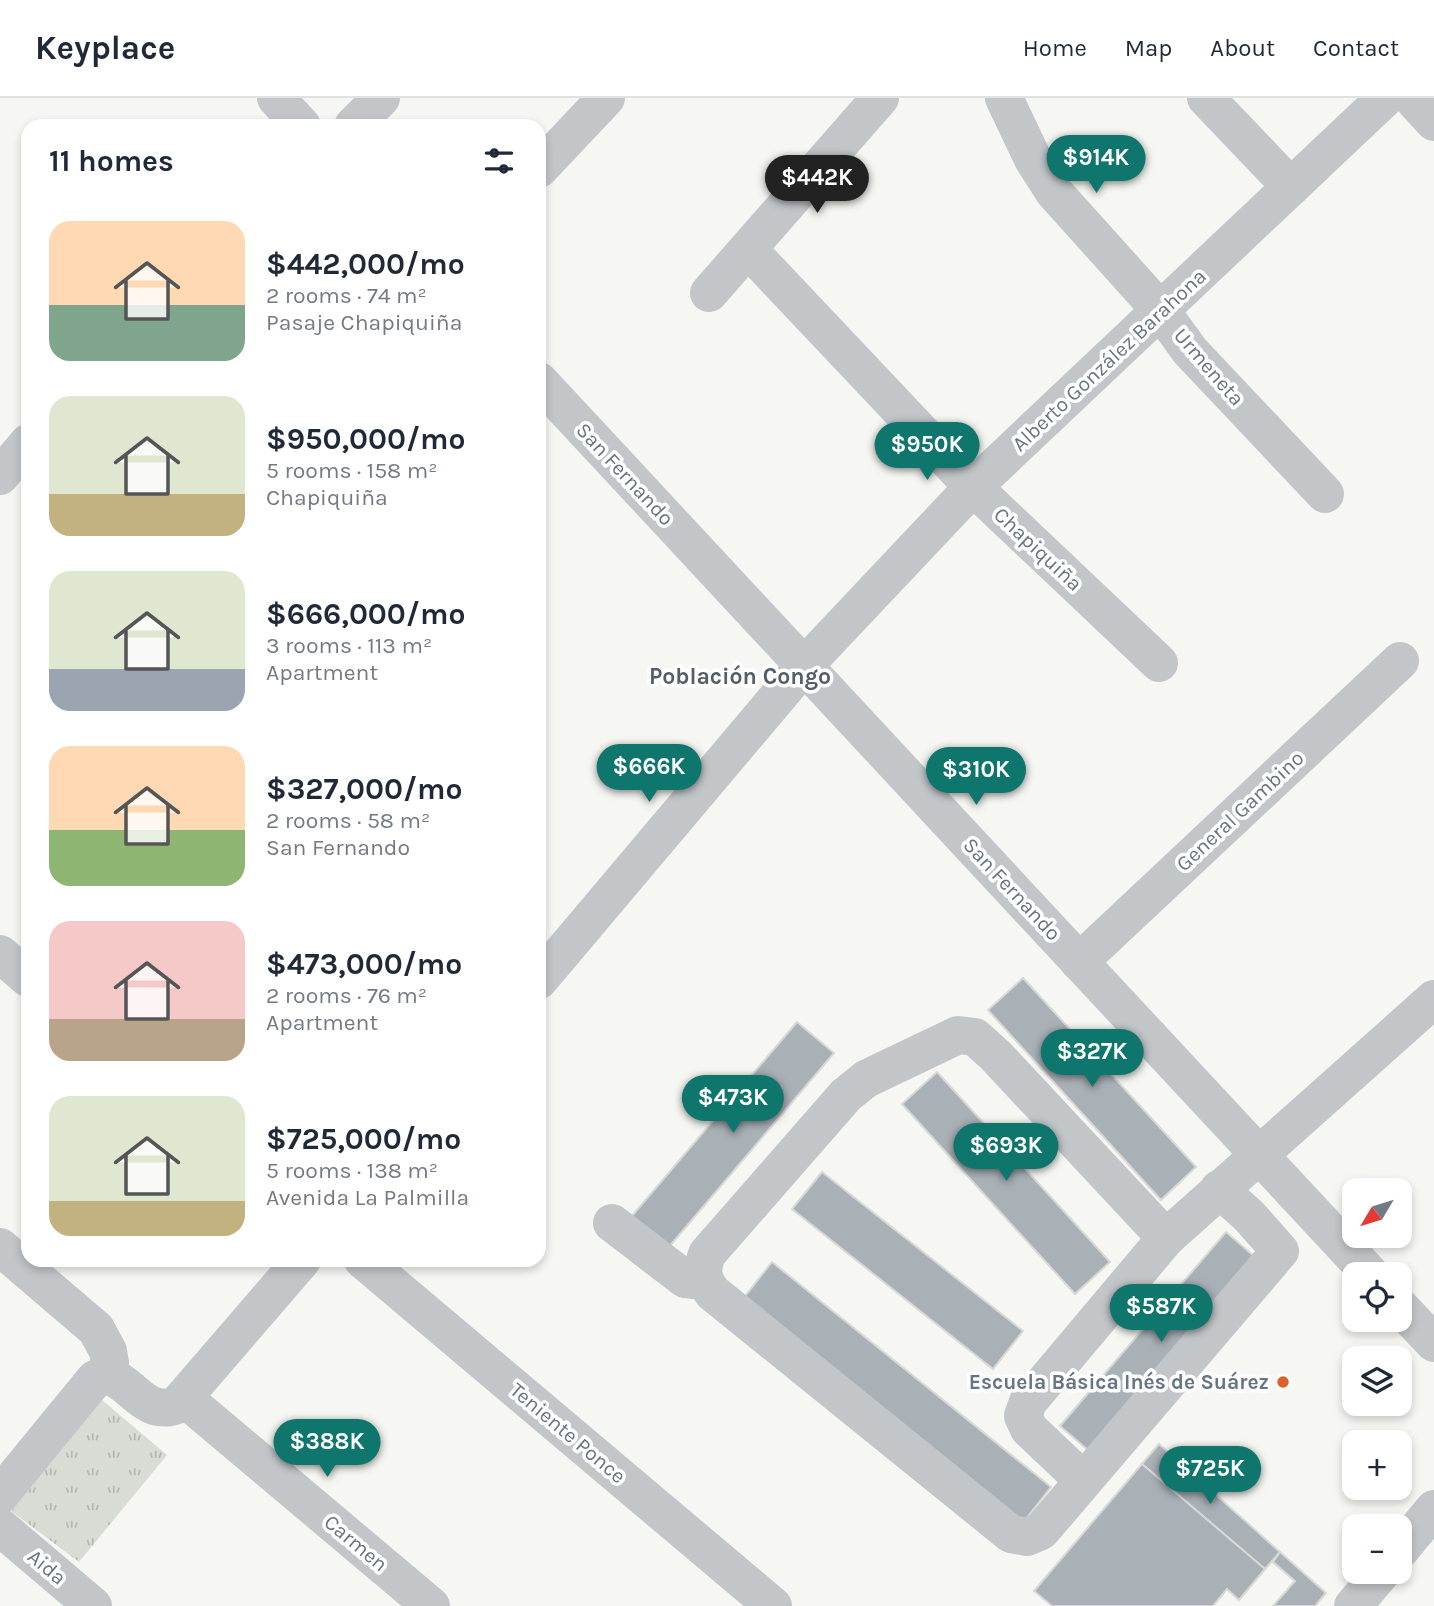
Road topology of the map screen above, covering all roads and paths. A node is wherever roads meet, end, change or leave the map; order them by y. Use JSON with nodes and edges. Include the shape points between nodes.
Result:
{"nodes":[{"id":1,"x":382,"y":98,"type":"edge"},
{"id":2,"x":606,"y":98,"type":"edge"},
{"id":3,"x":880,"y":98,"type":"edge"},
{"id":4,"x":1004,"y":98,"type":"edge"},
{"id":5,"x":1206,"y":98,"type":"edge"},
{"id":6,"x":1385,"y":98,"type":"edge"},
{"id":7,"x":1412,"y":98,"type":"edge"},
{"id":8,"x":360,"y":119,"type":"edge"},
{"id":9,"x":1434,"y":122,"type":"edge"},
{"id":10,"x":546,"y":162,"type":"edge"},
{"id":11,"x":1291,"y":187,"type":"junction"},
{"id":12,"x":748,"y":249,"type":"junction"},
{"id":13,"x":709,"y":293,"type":"dead end"},
{"id":14,"x":1161,"y":311,"type":"junction"},
{"id":15,"x":546,"y":389,"type":"edge"},
{"id":16,"x":21,"y":451,"type":"edge"},
{"id":17,"x":0,"y":476,"type":"edge"},
{"id":18,"x":973,"y":487,"type":"junction"},
{"id":19,"x":1325,"y":494,"type":"dead end"},
{"id":20,"x":1400,"y":661,"type":"dead end"},
{"id":21,"x":1159,"y":663,"type":"dead end"},
{"id":22,"x":804,"y":666,"type":"junction"},
{"id":23,"x":1079,"y":962,"type":"junction"},
{"id":24,"x":546,"y":971,"type":"edge"},
{"id":25,"x":1434,"y":999,"type":"edge"},
{"id":26,"x":1258,"y":1154,"type":"junction"},
{"id":27,"x":1219,"y":1189,"type":"junction"},
{"id":28,"x":612,"y":1223,"type":"dead end"},
{"id":29,"x":1166,"y":1238,"type":"junction"},
{"id":30,"x":0,"y":1247,"type":"edge"},
{"id":31,"x":1359,"y":1262,"type":"edge"},
{"id":32,"x":21,"y":1265,"type":"edge"},
{"id":33,"x":23,"y":1267,"type":"edge"},
{"id":34,"x":296,"y":1267,"type":"edge"},
{"id":35,"x":371,"y":1267,"type":"edge"},
{"id":36,"x":704,"y":1281,"type":"junction"},
{"id":37,"x":1412,"y":1320,"type":"edge"},
{"id":38,"x":1434,"y":1343,"type":"edge"},
{"id":39,"x":108,"y":1376,"type":"junction"},
{"id":40,"x":184,"y":1398,"type":"junction"},
{"id":41,"x":1083,"y":1480,"type":"junction"},
{"id":42,"x":0,"y":1495,"type":"edge"},
{"id":43,"x":1434,"y":1509,"type":"edge"},
{"id":44,"x":0,"y":1527,"type":"edge"},
{"id":45,"x":1412,"y":1536,"type":"edge"},
{"id":46,"x":1372,"y":1584,"type":"edge"},
{"id":47,"x":93,"y":1606,"type":"edge"},
{"id":48,"x":431,"y":1606,"type":"edge"},
{"id":49,"x":773,"y":1606,"type":"edge"},
{"id":50,"x":1353,"y":1606,"type":"edge"}],
"edges":[{"from":1,"to":8,"type":"street"},
{"from":2,"to":10,"type":"street"},
{"from":3,"to":12,"type":"street"},
{"from":4,"to":14,"type":"street","name":"Urmeneta","via":[[1054,192]]},
{"from":5,"to":11,"type":"street"},
{"from":6,"to":11,"type":"street","name":"Alberto González Barahona"},
{"from":7,"to":9,"type":"street"},
{"from":11,"to":14,"type":"street","name":"Alberto González Barahona"},
{"from":12,"to":13,"type":"street"},
{"from":12,"to":18,"type":"street","name":"Chapiquiña"},
{"from":14,"to":18,"type":"street","name":"Alberto González Barahona"},
{"from":14,"to":19,"type":"street","name":"Urmeneta","via":[[1190,351]]},
{"from":15,"to":22,"type":"street","name":"San Fernando"},
{"from":16,"to":17,"type":"street"},
{"from":18,"to":21,"type":"street","name":"Chapiquiña"},
{"from":18,"to":22,"type":"street","name":"Alberto González Barahona"},
{"from":20,"to":23,"type":"street","name":"General Gambino"},
{"from":22,"to":23,"type":"street","name":"San Fernando"},
{"from":22,"to":24,"type":"street","name":"Alberto González Barahona"},
{"from":23,"to":26,"type":"street","name":"San Fernando"},
{"from":25,"to":26,"type":"street"},
{"from":26,"to":27,"type":"street"},
{"from":26,"to":31,"type":"street","name":"San Fernando"},
{"from":27,"to":29,"type":"street"},
{"from":27,"to":41,"type":"street","via":[[1280,1251]]},
{"from":28,"to":36,"type":"street","via":[[685,1279]]},
{"from":29,"to":36,"type":"street","via":[[996,1056],[975,1037],[958,1035],[866,1079],[846,1095],[707,1254]]},
{"from":29,"to":41,"type":"street","via":[[1028,1402],[1023,1416],[1029,1429]]},
{"from":30,"to":32,"type":"street"},
{"from":33,"to":39,"type":"street","via":[[96,1329],[108,1351]]},
{"from":34,"to":40,"type":"street"},
{"from":35,"to":49,"type":"street","name":"Teniente Ponce"},
{"from":36,"to":41,"type":"street","via":[[713,1293],[1011,1534],[1027,1537],[1041,1531]]},
{"from":37,"to":38,"type":"street"},
{"from":39,"to":40,"type":"street","via":[[154,1407],[168,1408]]},
{"from":39,"to":42,"type":"street","via":[[95,1379]]},
{"from":40,"to":48,"type":"street","name":"Carmen"},
{"from":43,"to":45,"type":"street"},
{"from":44,"to":47,"type":"street","name":"Aida"},
{"from":46,"to":50,"type":"street"}]}
